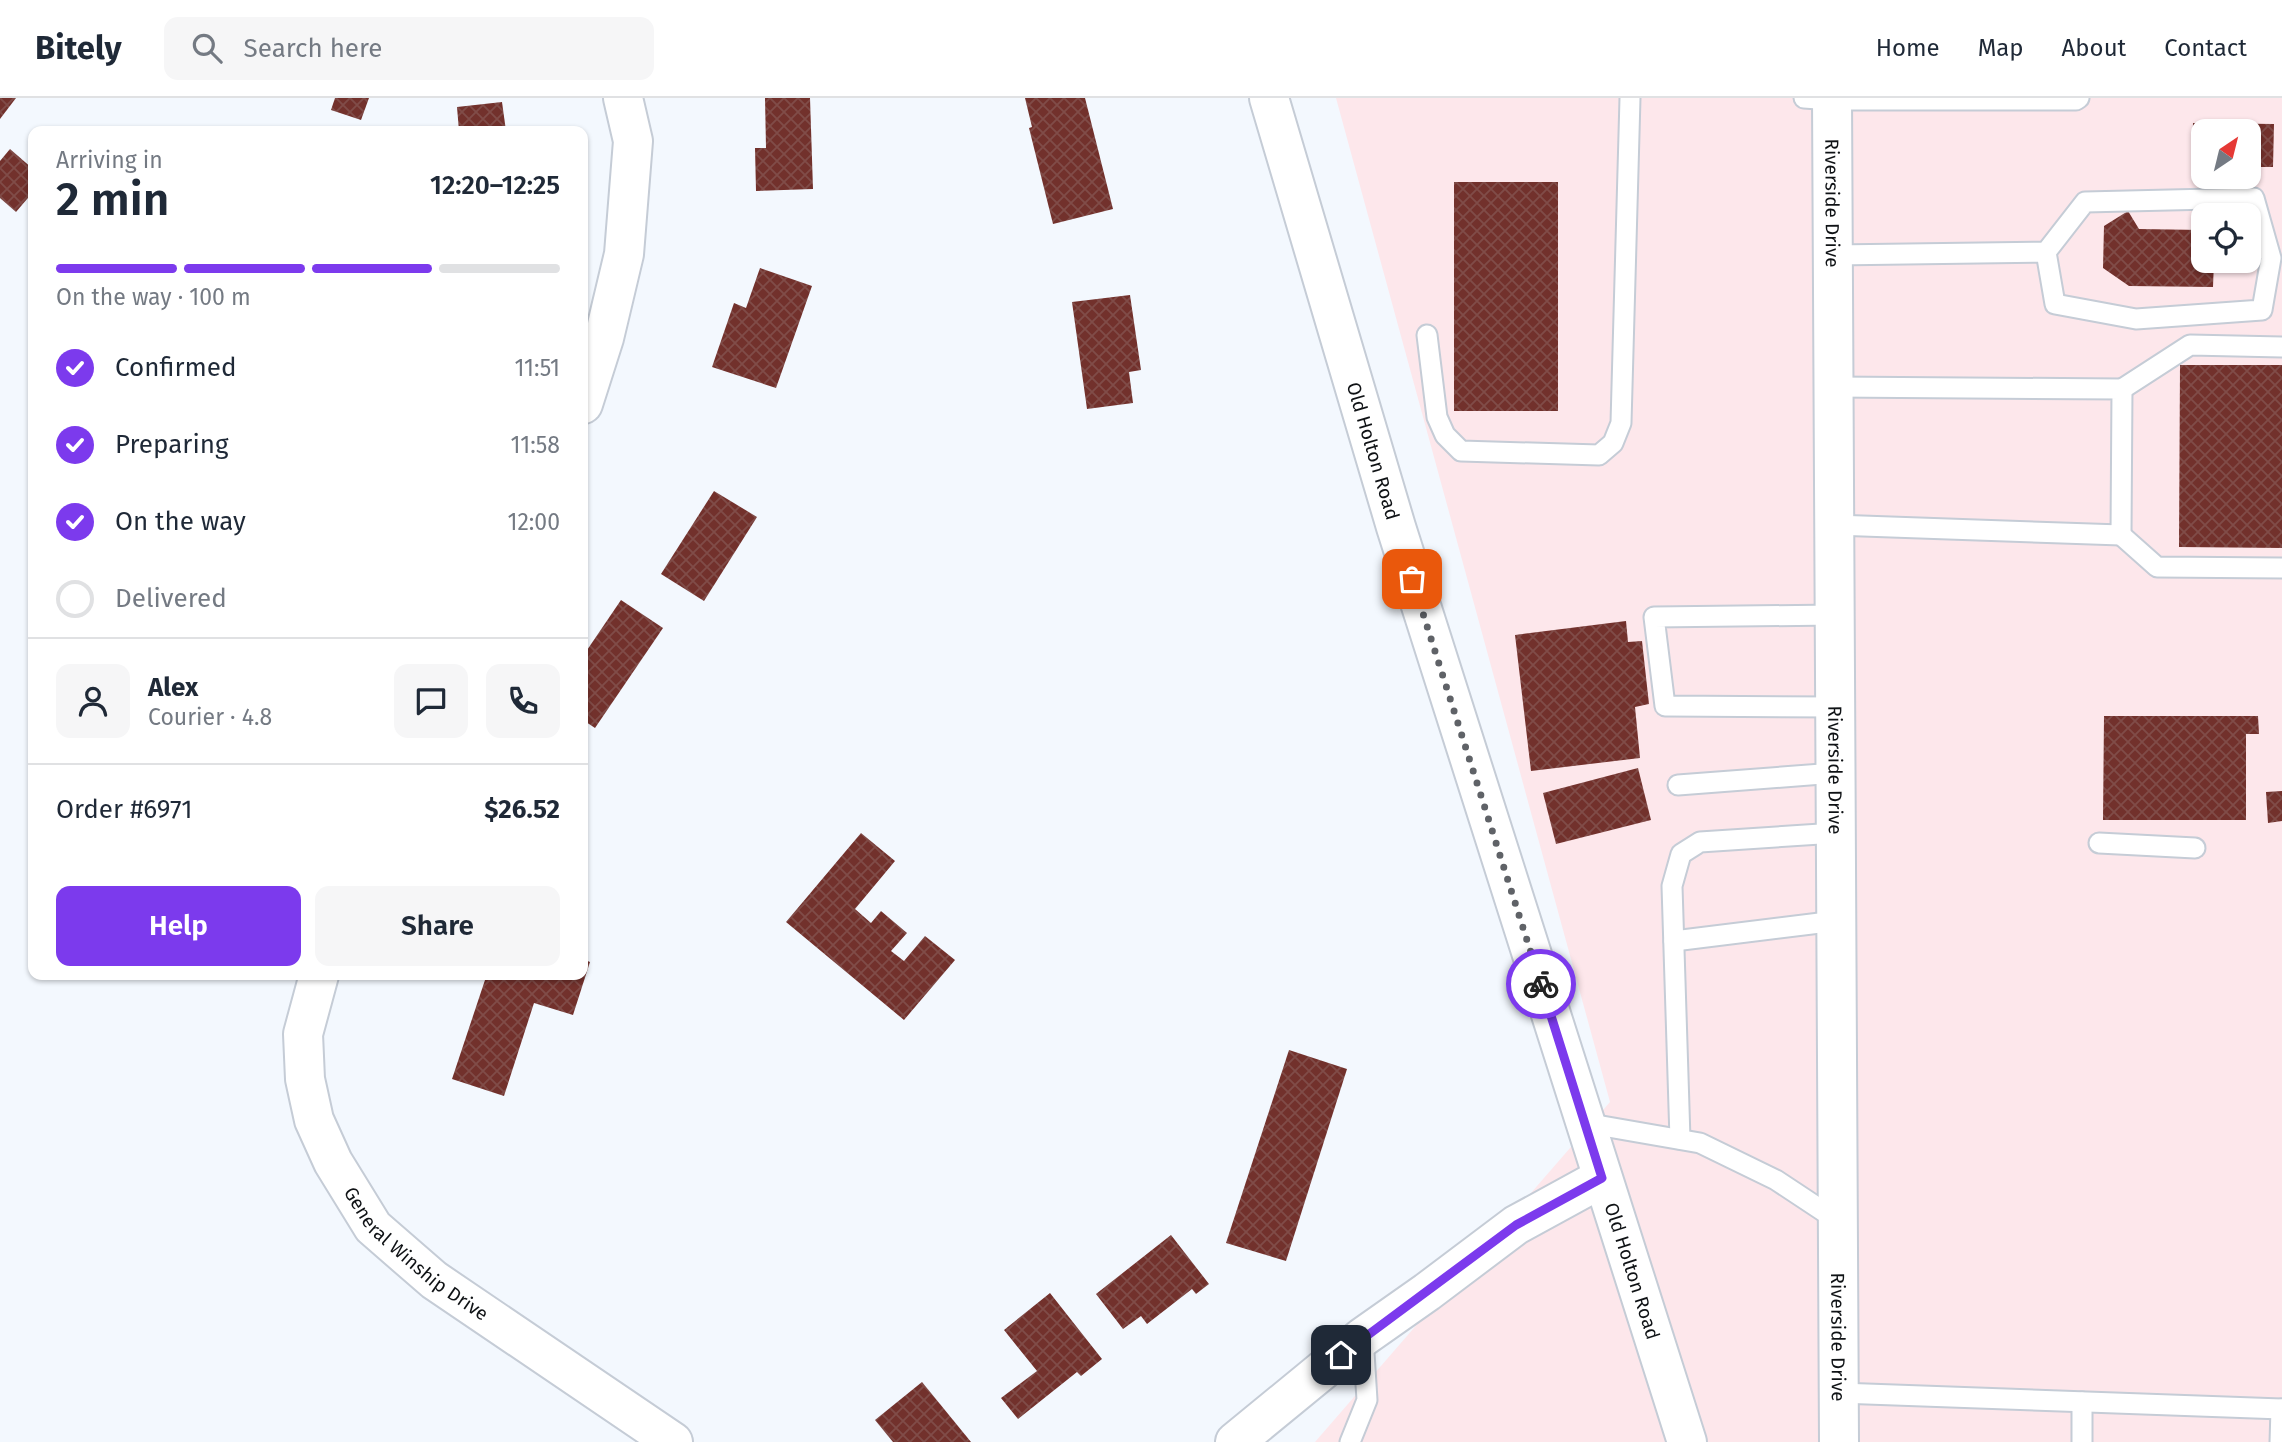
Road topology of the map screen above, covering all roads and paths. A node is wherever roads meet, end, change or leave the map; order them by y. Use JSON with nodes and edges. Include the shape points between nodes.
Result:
{"nodes":[{"id":1,"x":623,"y":98,"type":"edge"},
{"id":2,"x":1269,"y":98,"type":"edge"},
{"id":3,"x":1630,"y":98,"type":"edge"},
{"id":4,"x":2079,"y":98,"type":"edge"},
{"id":5,"x":1823,"y":99,"type":"edge"},
{"id":6,"x":2046,"y":252,"type":"junction"},
{"id":7,"x":1834,"y":256,"type":"junction"},
{"id":8,"x":1427,"y":335,"type":"dead end"},
{"id":9,"x":2282,"y":347,"type":"edge"},
{"id":10,"x":1834,"y":387,"type":"junction"},
{"id":11,"x":588,"y":388,"type":"edge"},
{"id":12,"x":2122,"y":389,"type":"junction"},
{"id":13,"x":1834,"y":525,"type":"junction"},
{"id":14,"x":2120,"y":535,"type":"junction"},
{"id":15,"x":2282,"y":568,"type":"edge"},
{"id":16,"x":1835,"y":615,"type":"junction"},
{"id":17,"x":1835,"y":706,"type":"junction"},
{"id":18,"x":1835,"y":772,"type":"junction"},
{"id":19,"x":1678,"y":785,"type":"dead end"},
{"id":20,"x":1836,"y":833,"type":"junction"},
{"id":21,"x":2099,"y":843,"type":"dead end"},
{"id":22,"x":2195,"y":848,"type":"dead end"},
{"id":23,"x":1836,"y":921,"type":"junction"},
{"id":24,"x":1674,"y":941,"type":"junction"},
{"id":25,"x":318,"y":980,"type":"edge"},
{"id":26,"x":1585,"y":1123,"type":"junction"},
{"id":27,"x":1680,"y":1139,"type":"junction"},
{"id":28,"x":1602,"y":1178,"type":"junction"},
{"id":29,"x":1838,"y":1221,"type":"junction"},
{"id":30,"x":1363,"y":1337,"type":"junction"},
{"id":31,"x":1839,"y":1393,"type":"junction"},
{"id":32,"x":2082,"y":1402,"type":"junction"},
{"id":33,"x":2282,"y":1409,"type":"edge"},
{"id":34,"x":673,"y":1442,"type":"edge"},
{"id":35,"x":1235,"y":1442,"type":"edge"},
{"id":36,"x":1350,"y":1442,"type":"edge"},
{"id":37,"x":1688,"y":1442,"type":"edge"},
{"id":38,"x":1839,"y":1442,"type":"edge"},
{"id":39,"x":2082,"y":1442,"type":"edge"},
{"id":40,"x":2280,"y":1442,"type":"edge"}],
"edges":[{"from":1,"to":11,"type":"street","via":[[633,141],[624,254]]},
{"from":2,"to":26,"type":"street","name":"Old Holton Road","via":[[1396,527]]},
{"from":3,"to":8,"type":"lane","via":[[1621,423],[1613,443],[1599,455],[1461,451],[1445,435],[1437,417]]},
{"from":4,"to":5,"type":"lane"},
{"from":5,"to":7,"type":"street","name":"Riverside Drive"},
{"from":6,"to":6,"type":"lane","via":[[2055,304],[2136,319],[2262,310],[2271,258],[2253,198],[2085,202]]},
{"from":6,"to":7,"type":"lane"},
{"from":7,"to":10,"type":"street","name":"Riverside Drive"},
{"from":9,"to":12,"type":"lane","via":[[2190,345]]},
{"from":10,"to":12,"type":"lane"},
{"from":10,"to":13,"type":"street","name":"Riverside Drive"},
{"from":12,"to":14,"type":"lane"},
{"from":13,"to":14,"type":"lane"},
{"from":13,"to":16,"type":"street","name":"Riverside Drive"},
{"from":14,"to":15,"type":"lane","via":[[2157,567]]},
{"from":16,"to":17,"type":"street","name":"Riverside Drive"},
{"from":16,"to":17,"type":"lane","via":[[1654,617],[1665,706]]},
{"from":17,"to":18,"type":"street","name":"Riverside Drive"},
{"from":18,"to":19,"type":"lane"},
{"from":18,"to":20,"type":"street","name":"Riverside Drive"},
{"from":20,"to":23,"type":"street","name":"Riverside Drive"},
{"from":20,"to":24,"type":"lane","via":[[1700,842],[1681,854],[1672,886]]},
{"from":21,"to":22,"type":"lane"},
{"from":23,"to":24,"type":"lane"},
{"from":23,"to":29,"type":"street","name":"Riverside Drive"},
{"from":24,"to":27,"type":"lane"},
{"from":25,"to":34,"type":"street","name":"General Winship Drive","via":[[303,1034],[305,1079],[314,1120],[333,1162],[373,1227],[434,1280]]},
{"from":26,"to":27,"type":"lane"},
{"from":26,"to":28,"type":"street","name":"Old Holton Road"},
{"from":27,"to":29,"type":"lane","via":[[1700,1143],[1776,1180]]},
{"from":28,"to":30,"type":"street","via":[[1516,1225]]},
{"from":28,"to":37,"type":"street","name":"Old Holton Road"},
{"from":29,"to":31,"type":"street","name":"Riverside Drive"},
{"from":30,"to":35,"type":"street"},
{"from":30,"to":36,"type":"lane","via":[[1367,1400]]},
{"from":31,"to":32,"type":"lane"},
{"from":31,"to":38,"type":"street","name":"Riverside Drive"},
{"from":32,"to":33,"type":"lane"},
{"from":32,"to":39,"type":"lane"},
{"from":33,"to":40,"type":"lane"}]}
